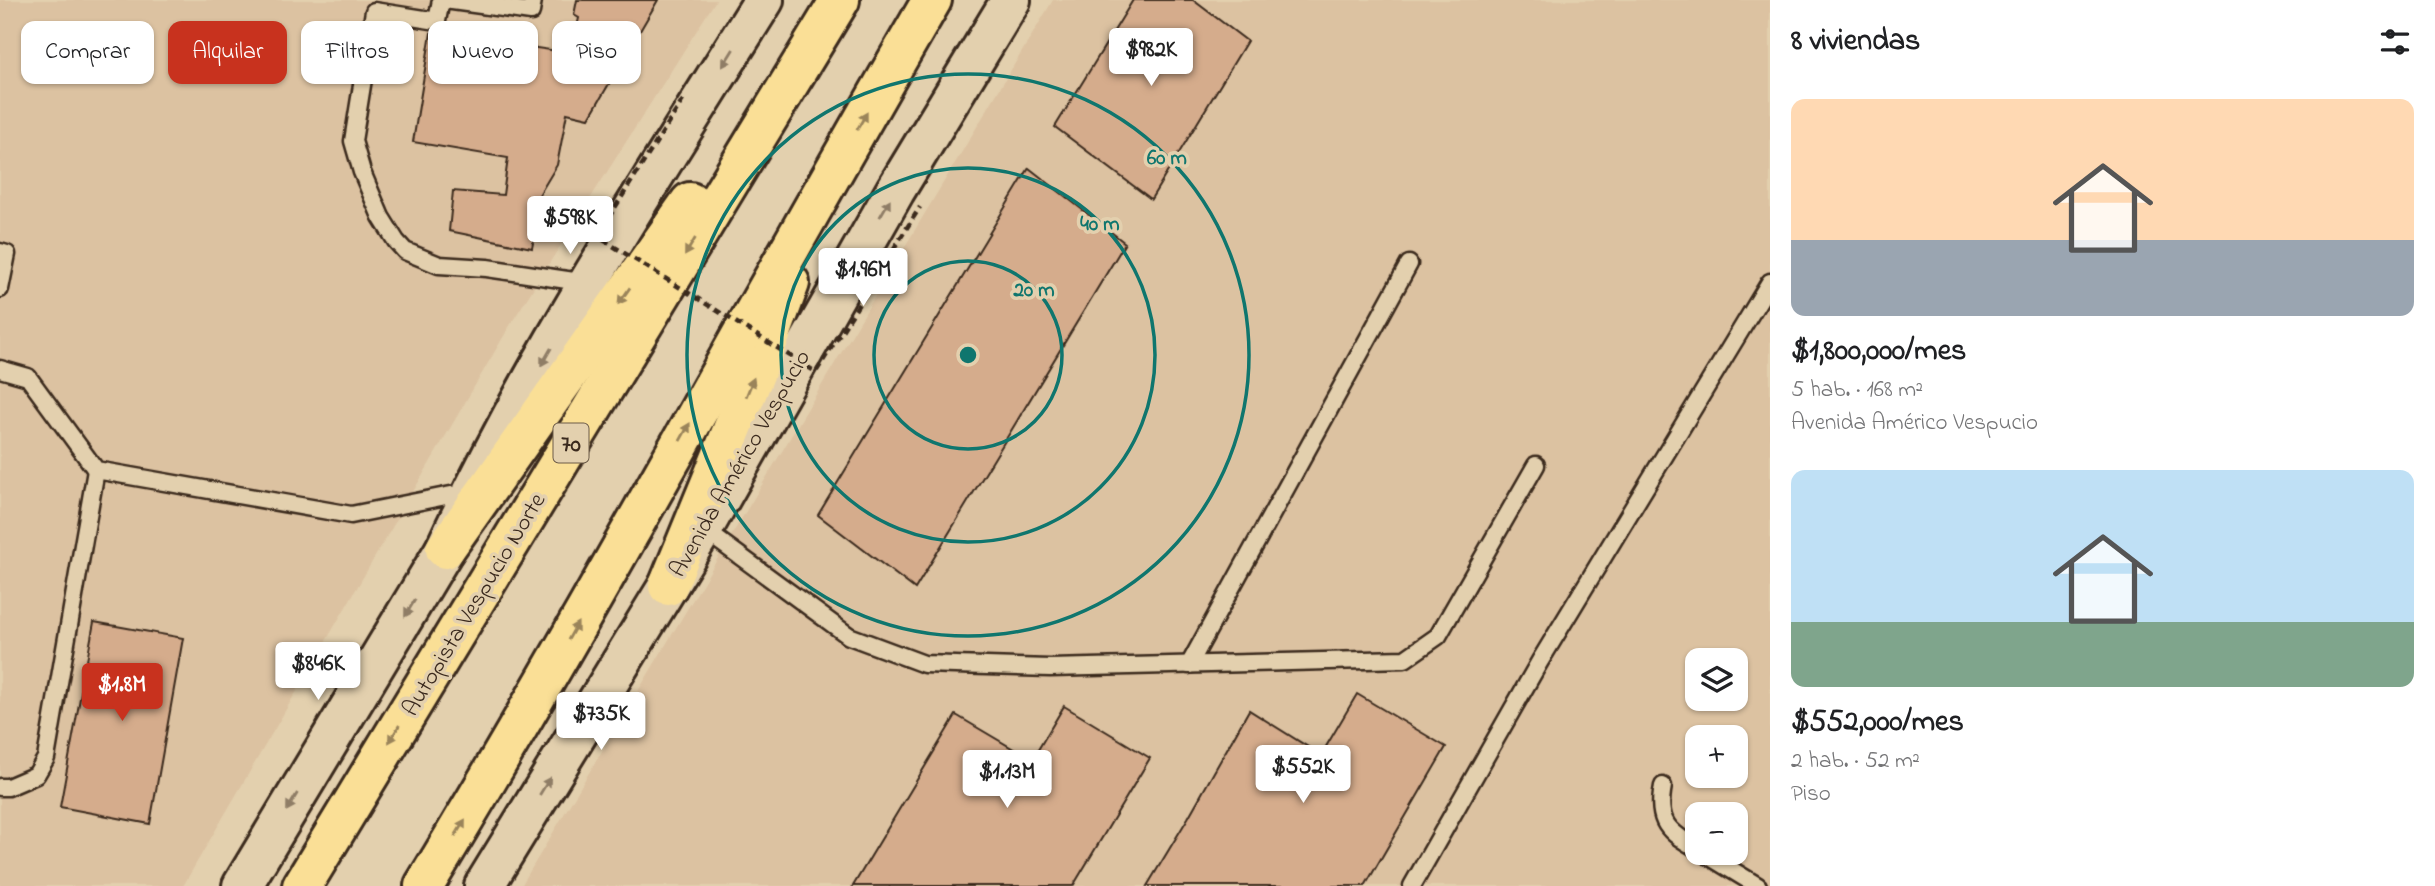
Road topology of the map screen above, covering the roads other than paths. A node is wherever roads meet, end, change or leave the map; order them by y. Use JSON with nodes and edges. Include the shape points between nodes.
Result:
{"nodes":[{"id":1,"x":443,"y":0,"type":"edge"},
{"id":2,"x":533,"y":0,"type":"edge"},
{"id":3,"x":764,"y":0,"type":"edge"},
{"id":4,"x":832,"y":0,"type":"edge"},
{"id":5,"x":840,"y":0,"type":"edge"},
{"id":6,"x":932,"y":0,"type":"edge"},
{"id":7,"x":1011,"y":0,"type":"edge"},
{"id":8,"x":827,"y":180,"type":"junction"},
{"id":9,"x":0,"y":253,"type":"edge"},
{"id":10,"x":1409,"y":264,"type":"dead end"},
{"id":11,"x":1770,"y":282,"type":"edge"},
{"id":12,"x":588,"y":283,"type":"junction"},
{"id":13,"x":0,"y":289,"type":"edge"},
{"id":14,"x":0,"y":369,"type":"edge"},
{"id":15,"x":1536,"y":465,"type":"dead end"},
{"id":16,"x":96,"y":470,"type":"junction"},
{"id":17,"x":472,"y":491,"type":"junction"},
{"id":18,"x":703,"y":529,"type":"junction"},
{"id":19,"x":445,"y":549,"type":"junction"},
{"id":20,"x":668,"y":586,"type":"junction"},
{"id":21,"x":1189,"y":665,"type":"junction"},
{"id":22,"x":1663,"y":786,"type":"dead end"},
{"id":23,"x":0,"y":787,"type":"edge"},
{"id":24,"x":1685,"y":841,"type":"edge"},
{"id":25,"x":1723,"y":865,"type":"edge"},
{"id":26,"x":242,"y":886,"type":"edge"},
{"id":27,"x":302,"y":886,"type":"edge"},
{"id":28,"x":424,"y":886,"type":"edge"},
{"id":29,"x":484,"y":886,"type":"edge"},
{"id":30,"x":1412,"y":886,"type":"edge"},
{"id":31,"x":1758,"y":886,"type":"edge"}],
"edges":[{"from":1,"to":2,"type":"lane","via":[[531,12]]},
{"from":1,"to":12,"type":"lane","via":[[438,21],[373,11],[352,141],[381,217],[405,251],[439,265]]},
{"from":3,"to":12,"type":"main road","one_way":true},
{"from":4,"to":19,"type":"highway","one_way":true},
{"from":5,"to":27,"type":"highway","name":"Autopista Vespucio Norte","number":"70","one_way":true},
{"from":8,"to":6,"type":"highway","one_way":true},
{"from":18,"to":7,"type":"main road","name":"Avenida Américo Vespucio","one_way":true,"via":[[895,191]]},
{"from":20,"to":8,"type":"highway","one_way":true,"via":[[771,335]]},
{"from":28,"to":8,"type":"highway","one_way":true,"via":[[508,748]]},
{"from":9,"to":13,"type":"lane","via":[[7,254]]},
{"from":10,"to":21,"type":"lane"},
{"from":11,"to":30,"type":"lane","via":[[1540,661]]},
{"from":12,"to":17,"type":"main road","one_way":true},
{"from":14,"to":16,"type":"lane","via":[[27,377]]},
{"from":15,"to":21,"type":"lane","via":[[1438,636],[1405,659]]},
{"from":16,"to":17,"type":"lane","via":[[351,515]]},
{"from":16,"to":23,"type":"lane","via":[[46,758],[36,775]]},
{"from":17,"to":19,"type":"main road"},
{"from":18,"to":20,"type":"main road","name":"Avenida Américo Vespucio"},
{"from":18,"to":21,"type":"lane","via":[[849,636],[924,664],[1050,668]]},
{"from":19,"to":26,"type":"main road","one_way":true},
{"from":29,"to":20,"type":"main road","name":"Avenida Américo Vespucio","one_way":true},
{"from":22,"to":24,"type":"lane","via":[[1665,825]]},
{"from":25,"to":31,"type":"lane"}]}
